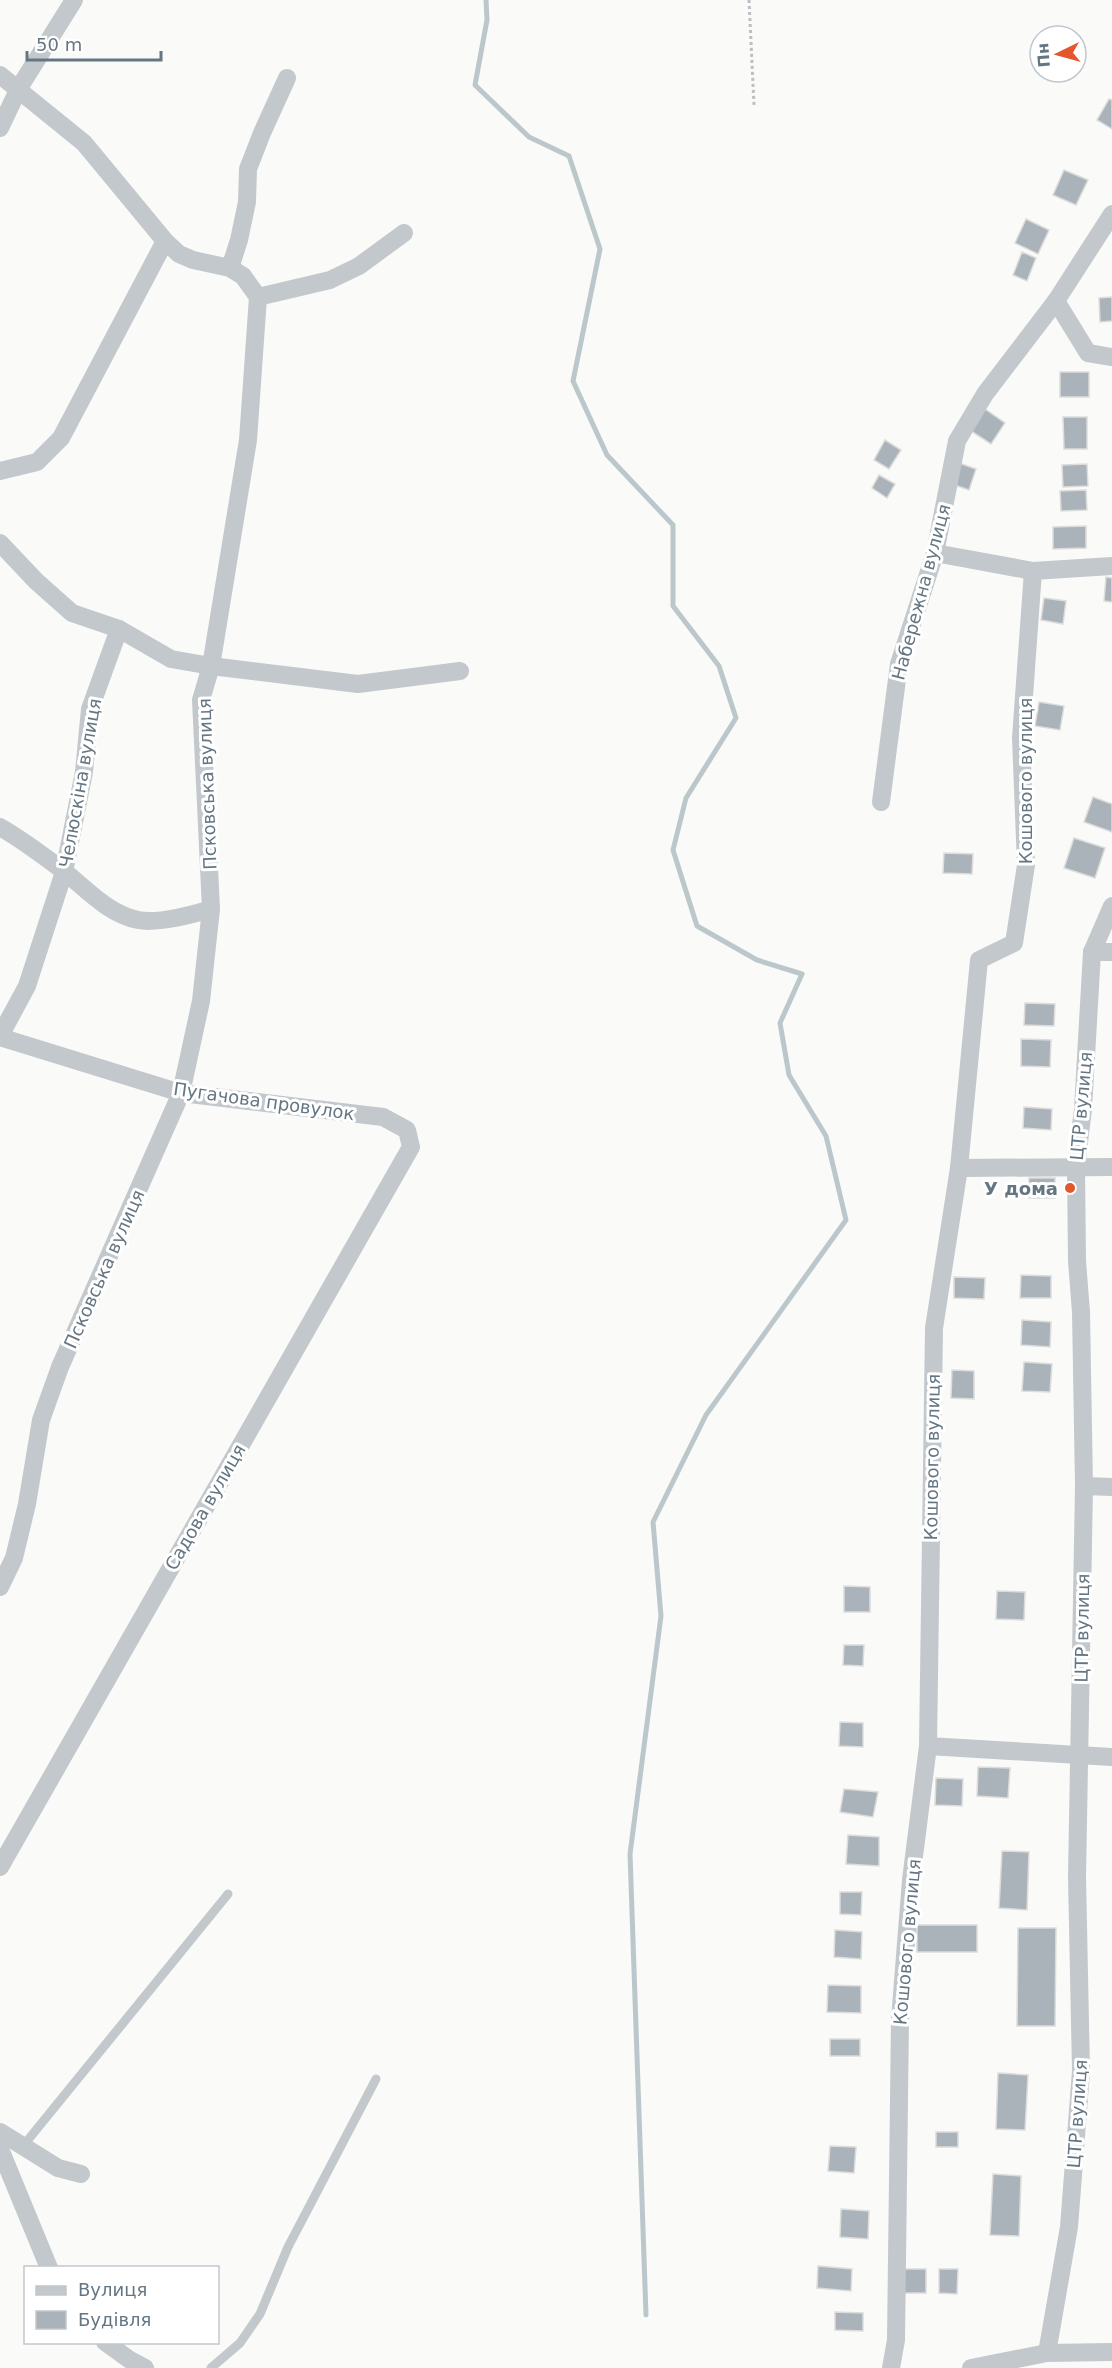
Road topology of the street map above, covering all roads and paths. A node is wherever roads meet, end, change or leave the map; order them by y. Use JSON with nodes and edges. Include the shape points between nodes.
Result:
{"nodes":[{"id":1,"x":74,"y":0,"type":"edge"},
{"id":2,"x":749,"y":0,"type":"edge"},
{"id":3,"x":0,"y":75,"type":"edge"},
{"id":4,"x":287,"y":78,"type":"dead end"},
{"id":5,"x":19,"y":88,"type":"junction"},
{"id":6,"x":754,"y":105,"type":"dead end"},
{"id":7,"x":0,"y":128,"type":"edge"},
{"id":8,"x":1112,"y":214,"type":"edge"},
{"id":9,"x":404,"y":233,"type":"dead end"},
{"id":10,"x":165,"y":241,"type":"junction"},
{"id":11,"x":230,"y":268,"type":"junction"},
{"id":12,"x":258,"y":297,"type":"junction"},
{"id":13,"x":1056,"y":301,"type":"junction"},
{"id":14,"x":1112,"y":357,"type":"edge"},
{"id":15,"x":0,"y":471,"type":"edge"},
{"id":16,"x":0,"y":543,"type":"edge"},
{"id":17,"x":935,"y":553,"type":"junction"},
{"id":18,"x":1112,"y":566,"type":"edge"},
{"id":19,"x":1033,"y":571,"type":"junction"},
{"id":20,"x":119,"y":629,"type":"junction"},
{"id":21,"x":211,"y":666,"type":"junction"},
{"id":22,"x":460,"y":671,"type":"dead end"},
{"id":23,"x":881,"y":802,"type":"dead end"},
{"id":24,"x":0,"y":827,"type":"edge"},
{"id":25,"x":64,"y":872,"type":"junction"},
{"id":26,"x":1112,"y":906,"type":"edge"},
{"id":27,"x":211,"y":909,"type":"junction"},
{"id":28,"x":1092,"y":952,"type":"junction"},
{"id":29,"x":1112,"y":952,"type":"edge"},
{"id":30,"x":0,"y":1037,"type":"edge"},
{"id":31,"x":181,"y":1093,"type":"junction"},
{"id":32,"x":411,"y":1147,"type":"joint"},
{"id":33,"x":1076,"y":1167,"type":"junction"},
{"id":34,"x":1112,"y":1167,"type":"edge"},
{"id":35,"x":959,"y":1168,"type":"junction"},
{"id":36,"x":1084,"y":1486,"type":"junction"},
{"id":37,"x":1112,"y":1487,"type":"edge"},
{"id":38,"x":0,"y":1587,"type":"edge"},
{"id":39,"x":928,"y":1746,"type":"junction"},
{"id":40,"x":1080,"y":1756,"type":"junction"},
{"id":41,"x":1112,"y":1756,"type":"edge"},
{"id":42,"x":0,"y":1867,"type":"edge"},
{"id":43,"x":228,"y":1894,"type":"dead end"},
{"id":44,"x":376,"y":2079,"type":"dead end"},
{"id":45,"x":0,"y":2132,"type":"edge"},
{"id":46,"x":23,"y":2146,"type":"junction"},
{"id":47,"x":0,"y":2149,"type":"edge"},
{"id":48,"x":81,"y":2174,"type":"dead end"},
{"id":49,"x":48,"y":2266,"type":"edge"},
{"id":50,"x":106,"y":2344,"type":"edge"},
{"id":51,"x":1112,"y":2352,"type":"edge"},
{"id":52,"x":1047,"y":2353,"type":"junction"},
{"id":53,"x":145,"y":2368,"type":"edge"},
{"id":54,"x":211,"y":2368,"type":"edge"},
{"id":55,"x":891,"y":2368,"type":"edge"},
{"id":56,"x":971,"y":2368,"type":"edge"}],
"edges":[{"from":1,"to":5,"type":"street"},
{"from":2,"to":6,"type":"path"},
{"from":3,"to":5,"type":"street"},
{"from":4,"to":11,"type":"street","via":[[248,169],[247,202]]},
{"from":5,"to":7,"type":"street"},
{"from":5,"to":10,"type":"street","via":[[84,143]]},
{"from":8,"to":13,"type":"street","name":"Набережна вулиця"},
{"from":9,"to":12,"type":"street","via":[[359,266],[330,280]]},
{"from":10,"to":11,"type":"street","via":[[193,261]]},
{"from":10,"to":15,"type":"street","via":[[61,438],[37,462]]},
{"from":11,"to":12,"type":"street","via":[[243,276]]},
{"from":12,"to":21,"type":"street","name":"Псковська вулиця","via":[[248,440]]},
{"from":13,"to":14,"type":"street","via":[[1088,353]]},
{"from":13,"to":17,"type":"street","name":"Набережна вулиця","via":[[985,394],[957,441]]},
{"from":16,"to":20,"type":"street","via":[[72,613]]},
{"from":17,"to":19,"type":"street"},
{"from":17,"to":23,"type":"street","name":"Набережна вулиця","via":[[899,664]]},
{"from":18,"to":19,"type":"street"},
{"from":19,"to":35,"type":"street","name":"Кошового вулиця","via":[[1021,738],[1026,865],[1014,944],[979,960]]},
{"from":20,"to":21,"type":"street","via":[[171,659]]},
{"from":20,"to":25,"type":"street","name":"Челюскіна вулиця","via":[[90,709],[84,772]]},
{"from":21,"to":22,"type":"street","via":[[358,684]]},
{"from":21,"to":27,"type":"street","name":"Псковська вулиця","via":[[201,700]]},
{"from":24,"to":25,"type":"street"},
{"from":25,"to":27,"type":"street","via":[[104,905],[139,920],[180,918]]},
{"from":25,"to":30,"type":"street","name":"Челюскіна вулиця","via":[[27,987]]},
{"from":26,"to":28,"type":"street","name":"ЦТР вулиця"},
{"from":27,"to":31,"type":"street","name":"Псковська вулиця","via":[[201,1001]]},
{"from":28,"to":29,"type":"street"},
{"from":28,"to":33,"type":"street","name":"ЦТР вулиця"},
{"from":30,"to":31,"type":"street","name":"Пугачова провулок"},
{"from":31,"to":32,"type":"street","name":"Пугачова провулок","via":[[383,1117],[407,1130]]},
{"from":31,"to":38,"type":"street","name":"Псковська вулиця","via":[[56,1378],[41,1420],[14,1558]]},
{"from":32,"to":42,"type":"street","name":"Садова вулиця"},
{"from":33,"to":34,"type":"street"},
{"from":33,"to":35,"type":"street"},
{"from":33,"to":36,"type":"street","name":"ЦТР вулиця"},
{"from":35,"to":39,"type":"street","name":"Кошового вулиця","via":[[934,1328]]},
{"from":36,"to":37,"type":"street"},
{"from":36,"to":40,"type":"street","name":"ЦТР вулиця"},
{"from":39,"to":40,"type":"street"},
{"from":39,"to":55,"type":"street","name":"Кошового вулиця","via":[[911,1880],[900,2019],[896,2340]]},
{"from":40,"to":41,"type":"street"},
{"from":40,"to":52,"type":"street","name":"ЦТР вулиця","via":[[1077,1877],[1081,2071],[1069,2227]]},
{"from":43,"to":46,"type":"lane"},
{"from":44,"to":54,"type":"lane","via":[[288,2247],[260,2314],[240,2343]]},
{"from":45,"to":46,"type":"street"},
{"from":46,"to":48,"type":"street","via":[[58,2168]]},
{"from":47,"to":49,"type":"street"},
{"from":50,"to":53,"type":"street"},
{"from":51,"to":52,"type":"street"},
{"from":52,"to":56,"type":"street"}]}
